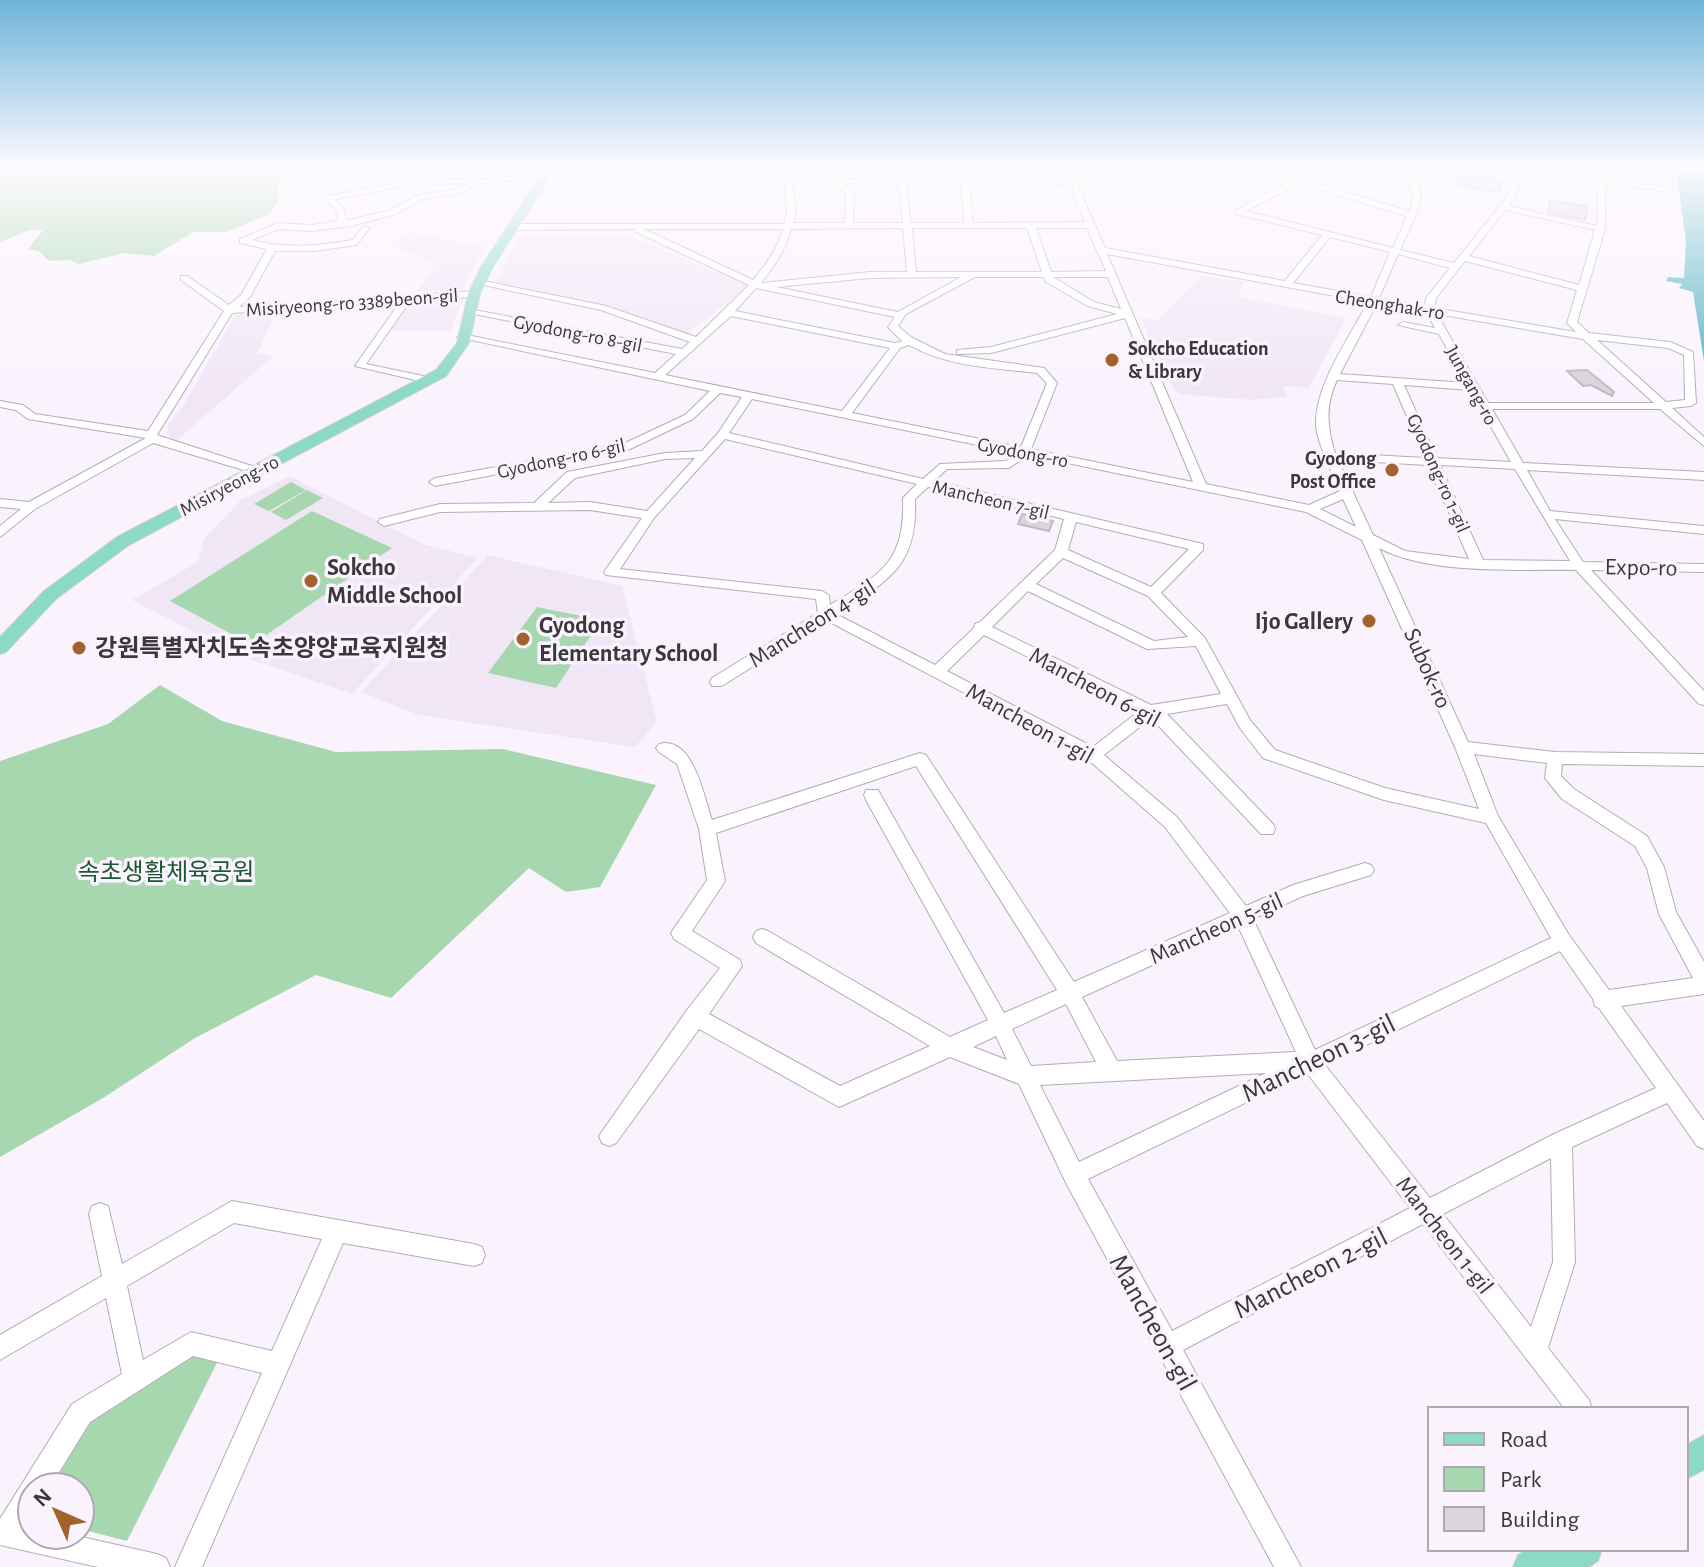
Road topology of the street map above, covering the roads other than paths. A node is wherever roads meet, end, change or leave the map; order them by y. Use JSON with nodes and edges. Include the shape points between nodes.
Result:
{"nodes":[{"id":1,"x":248,"y":242,"type":"edge"},
{"id":2,"x":355,"y":242,"type":"edge"},
{"id":3,"x":505,"y":242,"type":"edge"},
{"id":4,"x":664,"y":242,"type":"edge"},
{"id":5,"x":780,"y":242,"type":"edge"},
{"id":6,"x":909,"y":242,"type":"edge"},
{"id":7,"x":1036,"y":242,"type":"edge"},
{"id":8,"x":1096,"y":242,"type":"edge"},
{"id":9,"x":1321,"y":242,"type":"edge"},
{"id":10,"x":1356,"y":242,"type":"edge"},
{"id":11,"x":1401,"y":242,"type":"edge"},
{"id":12,"x":1475,"y":242,"type":"edge"},
{"id":13,"x":1596,"y":242,"type":"edge"},
{"id":14,"x":272,"y":248,"type":"junction"},
{"id":15,"x":1099,"y":250,"type":"junction"},
{"id":16,"x":1396,"y":252,"type":"junction"},
{"id":17,"x":1458,"y":262,"type":"junction"},
{"id":18,"x":912,"y":274,"type":"junction"},
{"id":19,"x":974,"y":274,"type":"junction"},
{"id":20,"x":1109,"y":274,"type":"junction"},
{"id":21,"x":1045,"y":275,"type":"junction"},
{"id":22,"x":184,"y":278,"type":"dead end"},
{"id":23,"x":758,"y":286,"type":"junction"},
{"id":24,"x":1286,"y":286,"type":"junction"},
{"id":25,"x":1580,"y":288,"type":"junction"},
{"id":26,"x":476,"y":289,"type":"junction"},
{"id":27,"x":407,"y":298,"type":"junction"},
{"id":28,"x":1373,"y":302,"type":"junction"},
{"id":29,"x":1429,"y":309,"type":"junction"},
{"id":30,"x":229,"y":310,"type":"junction"},
{"id":31,"x":726,"y":312,"type":"junction"},
{"id":32,"x":474,"y":313,"type":"dead end"},
{"id":33,"x":1126,"y":314,"type":"junction"},
{"id":34,"x":901,"y":315,"type":"junction"},
{"id":35,"x":1403,"y":325,"type":"dead end"},
{"id":36,"x":1442,"y":332,"type":"junction"},
{"id":37,"x":462,"y":337,"type":"junction"},
{"id":38,"x":1586,"y":337,"type":"junction"},
{"id":39,"x":695,"y":340,"type":"junction"},
{"id":40,"x":910,"y":344,"type":"junction"},
{"id":41,"x":896,"y":346,"type":"junction"},
{"id":42,"x":682,"y":352,"type":"junction"},
{"id":43,"x":937,"y":354,"type":"junction"},
{"id":44,"x":658,"y":376,"type":"junction"},
{"id":45,"x":1334,"y":377,"type":"junction"},
{"id":46,"x":424,"y":379,"type":"junction"},
{"id":47,"x":1398,"y":383,"type":"junction"},
{"id":48,"x":1474,"y":387,"type":"junction"},
{"id":49,"x":719,"y":388,"type":"junction"},
{"id":50,"x":750,"y":394,"type":"junction"},
{"id":51,"x":0,"y":404,"type":"edge"},
{"id":52,"x":1485,"y":406,"type":"junction"},
{"id":53,"x":1663,"y":406,"type":"junction"},
{"id":54,"x":845,"y":415,"type":"junction"},
{"id":55,"x":722,"y":435,"type":"junction"},
{"id":56,"x":152,"y":437,"type":"junction"},
{"id":57,"x":1704,"y":443,"type":"edge"},
{"id":58,"x":1024,"y":453,"type":"junction"},
{"id":59,"x":705,"y":454,"type":"junction"},
{"id":60,"x":1330,"y":456,"type":"junction"},
{"id":61,"x":1436,"y":463,"type":"junction"},
{"id":62,"x":1517,"y":466,"type":"junction"},
{"id":63,"x":253,"y":470,"type":"junction"},
{"id":64,"x":1704,"y":476,"type":"edge"},
{"id":65,"x":435,"y":482,"type":"dead end"},
{"id":66,"x":921,"y":483,"type":"junction"},
{"id":67,"x":1201,"y":487,"type":"junction"},
{"id":68,"x":1348,"y":492,"type":"junction"},
{"id":69,"x":0,"y":503,"type":"edge"},
{"id":70,"x":539,"y":505,"type":"junction"},
{"id":71,"x":31,"y":506,"type":"junction"},
{"id":72,"x":1310,"y":509,"type":"junction"},
{"id":73,"x":1546,"y":514,"type":"junction"},
{"id":74,"x":650,"y":515,"type":"junction"},
{"id":75,"x":1071,"y":518,"type":"junction"},
{"id":76,"x":384,"y":522,"type":"dead end"},
{"id":77,"x":1704,"y":530,"type":"edge"},
{"id":78,"x":0,"y":533,"type":"edge"},
{"id":79,"x":1369,"y":538,"type":"junction"},
{"id":80,"x":1061,"y":552,"type":"junction"},
{"id":81,"x":1478,"y":564,"type":"junction"},
{"id":82,"x":1579,"y":565,"type":"junction"},
{"id":83,"x":1704,"y":568,"type":"edge"},
{"id":84,"x":1026,"y":585,"type":"junction"},
{"id":85,"x":1153,"y":593,"type":"junction"},
{"id":86,"x":825,"y":614,"type":"junction"},
{"id":87,"x":980,"y":627,"type":"junction"},
{"id":88,"x":0,"y":634,"type":"edge"},
{"id":89,"x":1200,"y":641,"type":"junction"},
{"id":90,"x":0,"y":648,"type":"edge"},
{"id":91,"x":937,"y":672,"type":"junction"},
{"id":92,"x":717,"y":682,"type":"dead end"},
{"id":93,"x":1230,"y":698,"type":"junction"},
{"id":94,"x":1703,"y":698,"type":"edge"},
{"id":95,"x":1150,"y":711,"type":"junction"},
{"id":96,"x":1704,"y":713,"type":"edge"},
{"id":97,"x":1463,"y":747,"type":"junction"},
{"id":98,"x":664,"y":748,"type":"dead end"},
{"id":99,"x":1093,"y":755,"type":"junction"},
{"id":100,"x":1555,"y":758,"type":"junction"},
{"id":101,"x":1704,"y":760,"type":"edge"},
{"id":102,"x":872,"y":795,"type":"dead end"},
{"id":103,"x":1491,"y":818,"type":"junction"},
{"id":104,"x":707,"y":829,"type":"junction"},
{"id":105,"x":1267,"y":829,"type":"dead end"},
{"id":106,"x":1365,"y":870,"type":"dead end"},
{"id":107,"x":1243,"y":916,"type":"junction"},
{"id":108,"x":762,"y":937,"type":"dead end"},
{"id":109,"x":1563,"y":941,"type":"junction"},
{"id":110,"x":1704,"y":983,"type":"edge"},
{"id":111,"x":1070,"y":993,"type":"junction"},
{"id":112,"x":1602,"y":1000,"type":"junction"},
{"id":113,"x":694,"y":1016,"type":"junction"},
{"id":114,"x":1000,"y":1024,"type":"junction"},
{"id":115,"x":949,"y":1047,"type":"junction"},
{"id":116,"x":1310,"y":1061,"type":"junction"},
{"id":117,"x":1111,"y":1071,"type":"junction"},
{"id":118,"x":1024,"y":1076,"type":"junction"},
{"id":119,"x":1669,"y":1092,"type":"junction"},
{"id":120,"x":609,"y":1136,"type":"dead end"},
{"id":121,"x":1704,"y":1139,"type":"edge"},
{"id":122,"x":1561,"y":1141,"type":"junction"},
{"id":123,"x":1074,"y":1175,"type":"junction"},
{"id":124,"x":1427,"y":1212,"type":"junction"},
{"id":125,"x":100,"y":1214,"type":"dead end"},
{"id":126,"x":337,"y":1231,"type":"junction"},
{"id":127,"x":474,"y":1255,"type":"dead end"},
{"id":128,"x":115,"y":1282,"type":"junction"},
{"id":129,"x":1167,"y":1346,"type":"junction"},
{"id":130,"x":0,"y":1348,"type":"edge"},
{"id":131,"x":1535,"y":1352,"type":"junction"},
{"id":132,"x":276,"y":1364,"type":"junction"},
{"id":133,"x":135,"y":1379,"type":"junction"},
{"id":134,"x":1578,"y":1407,"type":"edge"},
{"id":135,"x":45,"y":1471,"type":"edge"},
{"id":136,"x":16,"y":1516,"type":"edge"},
{"id":137,"x":4,"y":1533,"type":"edge"},
{"id":138,"x":1554,"y":1551,"type":"edge"},
{"id":139,"x":1583,"y":1551,"type":"edge"},
{"id":140,"x":157,"y":1567,"type":"edge"},
{"id":141,"x":188,"y":1567,"type":"edge"},
{"id":142,"x":1288,"y":1567,"type":"edge"},
{"id":143,"x":1530,"y":1567,"type":"edge"},
{"id":144,"x":1560,"y":1567,"type":"edge"}],
"edges":[{"from":1,"to":14,"type":"street"},
{"from":2,"to":14,"type":"street","via":[[303,250]]},
{"from":3,"to":26,"type":"main road","name":"Misiryeong-ro"},
{"from":4,"to":23,"type":"street"},
{"from":5,"to":23,"type":"street"},
{"from":6,"to":18,"type":"street"},
{"from":7,"to":21,"type":"street"},
{"from":8,"to":15,"type":"street"},
{"from":9,"to":24,"type":"street"},
{"from":10,"to":16,"type":"street"},
{"from":11,"to":16,"type":"street","name":"Subok-ro"},
{"from":12,"to":17,"type":"street"},
{"from":13,"to":25,"type":"street"},
{"from":14,"to":30,"type":"street","via":[[245,297]]},
{"from":15,"to":20,"type":"street"},
{"from":15,"to":24,"type":"street","name":"Cheonghak-ro"},
{"from":16,"to":17,"type":"street"},
{"from":16,"to":28,"type":"street","name":"Subok-ro"},
{"from":17,"to":25,"type":"street"},
{"from":17,"to":29,"type":"street","via":[[1431,298]]},
{"from":18,"to":19,"type":"street"},
{"from":18,"to":23,"type":"street"},
{"from":19,"to":21,"type":"street"},
{"from":19,"to":34,"type":"street"},
{"from":20,"to":21,"type":"street"},
{"from":20,"to":33,"type":"street"},
{"from":21,"to":33,"type":"street","via":[[1091,304]]},
{"from":22,"to":30,"type":"street"},
{"from":23,"to":31,"type":"street"},
{"from":23,"to":34,"type":"street"},
{"from":24,"to":28,"type":"street","name":"Cheonghak-ro"},
{"from":25,"to":38,"type":"street","via":[[1572,323]]},
{"from":26,"to":27,"type":"street","name":"Misiryeong-ro 3389beon-gil"},
{"from":26,"to":37,"type":"main road","name":"Misiryeong-ro"},
{"from":26,"to":39,"type":"street","name":"Misiryeong-ro 3389beon-gil","via":[[603,308]]},
{"from":27,"to":30,"type":"street","name":"Misiryeong-ro 3389beon-gil"},
{"from":27,"to":46,"type":"street","via":[[360,366]]},
{"from":28,"to":29,"type":"street","name":"Cheonghak-ro"},
{"from":28,"to":45,"type":"street","name":"Subok-ro"},
{"from":29,"to":36,"type":"street","name":"Jungang-ro"},
{"from":29,"to":38,"type":"street","name":"Cheonghak-ro"},
{"from":30,"to":56,"type":"street"},
{"from":31,"to":39,"type":"street"},
{"from":31,"to":41,"type":"street"},
{"from":32,"to":42,"type":"street","name":"Gyodong-ro 8-gil"},
{"from":33,"to":43,"type":"street","via":[[991,350]]},
{"from":33,"to":67,"type":"street"},
{"from":34,"to":40,"type":"street","via":[[893,327]]},
{"from":35,"to":36,"type":"street"},
{"from":36,"to":48,"type":"street","name":"Jungang-ro"},
{"from":37,"to":44,"type":"street","name":"Gyodong-ro"},
{"from":37,"to":46,"type":"main road","name":"Misiryeong-ro","via":[[445,363]]},
{"from":37,"to":63,"type":"main road","name":"Misiryeong-ro","via":[[460,348],[434,379]]},
{"from":38,"to":53,"type":"street"},
{"from":38,"to":53,"type":"street","name":"Cheonghak-ro","via":[[1688,351],[1691,403]]},
{"from":39,"to":42,"type":"street"},
{"from":40,"to":41,"type":"street"},
{"from":40,"to":43,"type":"street"},
{"from":41,"to":54,"type":"street"},
{"from":42,"to":44,"type":"street"},
{"from":43,"to":58,"type":"street","via":[[1040,370],[1052,383]]},
{"from":44,"to":49,"type":"street","name":"Gyodong-ro"},
{"from":45,"to":47,"type":"street"},
{"from":45,"to":60,"type":"street","name":"Subok-ro","via":[[1323,407],[1322,430]]},
{"from":46,"to":63,"type":"main road","name":"Misiryeong-ro"},
{"from":47,"to":48,"type":"street"},
{"from":47,"to":61,"type":"street","name":"Gyodong-ro 1-gil"},
{"from":48,"to":52,"type":"street","name":"Jungang-ro"},
{"from":49,"to":50,"type":"street","name":"Gyodong-ro"},
{"from":49,"to":65,"type":"street","name":"Gyodong-ro 6-gil","via":[[689,417],[626,447]]},
{"from":50,"to":54,"type":"street","name":"Gyodong-ro"},
{"from":50,"to":55,"type":"street","name":"Mancheon 1-gil"},
{"from":51,"to":56,"type":"street","via":[[19,407],[32,417]]},
{"from":52,"to":53,"type":"street"},
{"from":52,"to":62,"type":"street","name":"Jungang-ro"},
{"from":53,"to":57,"type":"street"},
{"from":54,"to":58,"type":"street","name":"Gyodong-ro"},
{"from":55,"to":59,"type":"street","name":"Mancheon 1-gil"},
{"from":55,"to":66,"type":"street","name":"Mancheon 7-gil"},
{"from":56,"to":63,"type":"street"},
{"from":56,"to":71,"type":"street"},
{"from":58,"to":66,"type":"street","via":[[1009,464],[944,466]]},
{"from":58,"to":67,"type":"street","name":"Gyodong-ro"},
{"from":59,"to":70,"type":"street","via":[[665,456],[571,475]]},
{"from":59,"to":74,"type":"street","name":"Mancheon 1-gil"},
{"from":60,"to":61,"type":"street"},
{"from":60,"to":68,"type":"street","name":"Subok-ro"},
{"from":61,"to":62,"type":"street"},
{"from":61,"to":81,"type":"street","name":"Gyodong-ro 1-gil"},
{"from":62,"to":64,"type":"street"},
{"from":62,"to":73,"type":"street","name":"Jungang-ro"},
{"from":63,"to":88,"type":"main road","name":"Misiryeong-ro","via":[[78,561]]},
{"from":63,"to":90,"type":"main road","name":"Misiryeong-ro","via":[[81,569]]},
{"from":66,"to":75,"type":"street","name":"Mancheon 7-gil"},
{"from":66,"to":86,"type":"street","name":"Mancheon 4-gil","via":[[909,498],[911,528],[903,554],[882,579]]},
{"from":67,"to":72,"type":"street","name":"Gyodong-ro"},
{"from":68,"to":72,"type":"street"},
{"from":68,"to":79,"type":"street","name":"Subok-ro"},
{"from":69,"to":71,"type":"street"},
{"from":70,"to":74,"type":"street"},
{"from":70,"to":76,"type":"street","via":[[440,508]]},
{"from":71,"to":78,"type":"street"},
{"from":72,"to":79,"type":"street","name":"Gyodong-ro"},
{"from":73,"to":77,"type":"street"},
{"from":73,"to":82,"type":"street","name":"Jungang-ro"},
{"from":74,"to":86,"type":"street","name":"Mancheon 1-gil","via":[[611,572],[822,595]]},
{"from":75,"to":80,"type":"street"},
{"from":75,"to":85,"type":"street","name":"Mancheon 7-gil","via":[[1198,547]]},
{"from":79,"to":81,"type":"street","name":"Gyodong-ro","via":[[1402,555]]},
{"from":79,"to":97,"type":"street","name":"Subok-ro"},
{"from":80,"to":84,"type":"street"},
{"from":80,"to":85,"type":"street","name":"Mancheon 7-gil"},
{"from":81,"to":82,"type":"street","name":"Gyodong-ro"},
{"from":82,"to":83,"type":"street","name":"Expo-ro"},
{"from":82,"to":94,"type":"street","name":"Jungang-ro"},
{"from":82,"to":96,"type":"street","name":"Jungang-ro","via":[[1583,578]]},
{"from":84,"to":87,"type":"street"},
{"from":84,"to":89,"type":"street","via":[[1152,646]]},
{"from":85,"to":89,"type":"street","name":"Mancheon 7-gil"},
{"from":86,"to":91,"type":"street","name":"Mancheon 1-gil"},
{"from":86,"to":92,"type":"street","name":"Mancheon 4-gil"},
{"from":87,"to":91,"type":"street"},
{"from":87,"to":95,"type":"street","name":"Mancheon 6-gil"},
{"from":89,"to":93,"type":"street","name":"Mancheon 7-gil"},
{"from":91,"to":99,"type":"street","name":"Mancheon 1-gil"},
{"from":93,"to":95,"type":"street"},
{"from":93,"to":103,"type":"street","name":"Mancheon 7-gil","via":[[1269,754],[1384,794]]},
{"from":95,"to":99,"type":"street"},
{"from":95,"to":105,"type":"street","name":"Mancheon 6-gil"},
{"from":97,"to":100,"type":"street"},
{"from":97,"to":103,"type":"street","name":"Subok-ro"},
{"from":98,"to":104,"type":"street","via":[[684,760]]},
{"from":99,"to":107,"type":"street","name":"Mancheon 1-gil","via":[[1171,822]]},
{"from":100,"to":101,"type":"street"},
{"from":100,"to":110,"type":"street","via":[[1553,778],[1568,794],[1641,841],[1655,867],[1668,914]]},
{"from":102,"to":114,"type":"street","name":"Mancheon-gil"},
{"from":103,"to":109,"type":"street","name":"Subok-ro"},
{"from":104,"to":111,"type":"street","via":[[920,759]]},
{"from":104,"to":113,"type":"street","via":[[716,881],[680,933],[733,966]]},
{"from":106,"to":107,"type":"street","name":"Mancheon 5-gil","via":[[1299,890]]},
{"from":107,"to":111,"type":"street","name":"Mancheon 5-gil"},
{"from":107,"to":116,"type":"street","name":"Mancheon 1-gil"},
{"from":108,"to":115,"type":"street"},
{"from":109,"to":112,"type":"street","name":"Subok-ro"},
{"from":109,"to":116,"type":"street","name":"Mancheon 3-gil"},
{"from":110,"to":112,"type":"street"},
{"from":111,"to":114,"type":"street","name":"Mancheon 5-gil"},
{"from":111,"to":117,"type":"street"},
{"from":112,"to":119,"type":"street","name":"Subok-ro"},
{"from":113,"to":115,"type":"street","via":[[839,1097]]},
{"from":113,"to":120,"type":"street"},
{"from":114,"to":115,"type":"street","name":"Mancheon 5-gil"},
{"from":114,"to":118,"type":"street","name":"Mancheon-gil"},
{"from":115,"to":118,"type":"street"},
{"from":116,"to":117,"type":"street"},
{"from":116,"to":123,"type":"street","name":"Mancheon 3-gil"},
{"from":116,"to":124,"type":"street","name":"Mancheon 1-gil"},
{"from":117,"to":118,"type":"street"},
{"from":118,"to":123,"type":"street","name":"Mancheon-gil"},
{"from":119,"to":121,"type":"street","name":"Subok-ro"},
{"from":119,"to":122,"type":"street","name":"Mancheon 2-gil"},
{"from":122,"to":124,"type":"street","name":"Mancheon 2-gil"},
{"from":122,"to":131,"type":"street","via":[[1564,1262]]},
{"from":123,"to":129,"type":"street","name":"Mancheon-gil"},
{"from":124,"to":129,"type":"street","name":"Mancheon 2-gil"},
{"from":124,"to":131,"type":"street","name":"Mancheon 1-gil"},
{"from":125,"to":128,"type":"street"},
{"from":126,"to":127,"type":"street"},
{"from":126,"to":128,"type":"street","via":[[232,1212]]},
{"from":126,"to":132,"type":"street"},
{"from":128,"to":130,"type":"street"},
{"from":128,"to":133,"type":"street"},
{"from":129,"to":142,"type":"street","name":"Mancheon-gil"},
{"from":131,"to":134,"type":"street","name":"Mancheon 1-gil"},
{"from":132,"to":133,"type":"street","via":[[191,1344]]},
{"from":132,"to":141,"type":"street"},
{"from":133,"to":135,"type":"street","via":[[81,1413]]},
{"from":136,"to":137,"type":"street"},
{"from":137,"to":140,"type":"street"},
{"from":138,"to":143,"type":"main road"},
{"from":139,"to":144,"type":"main road"}]}
